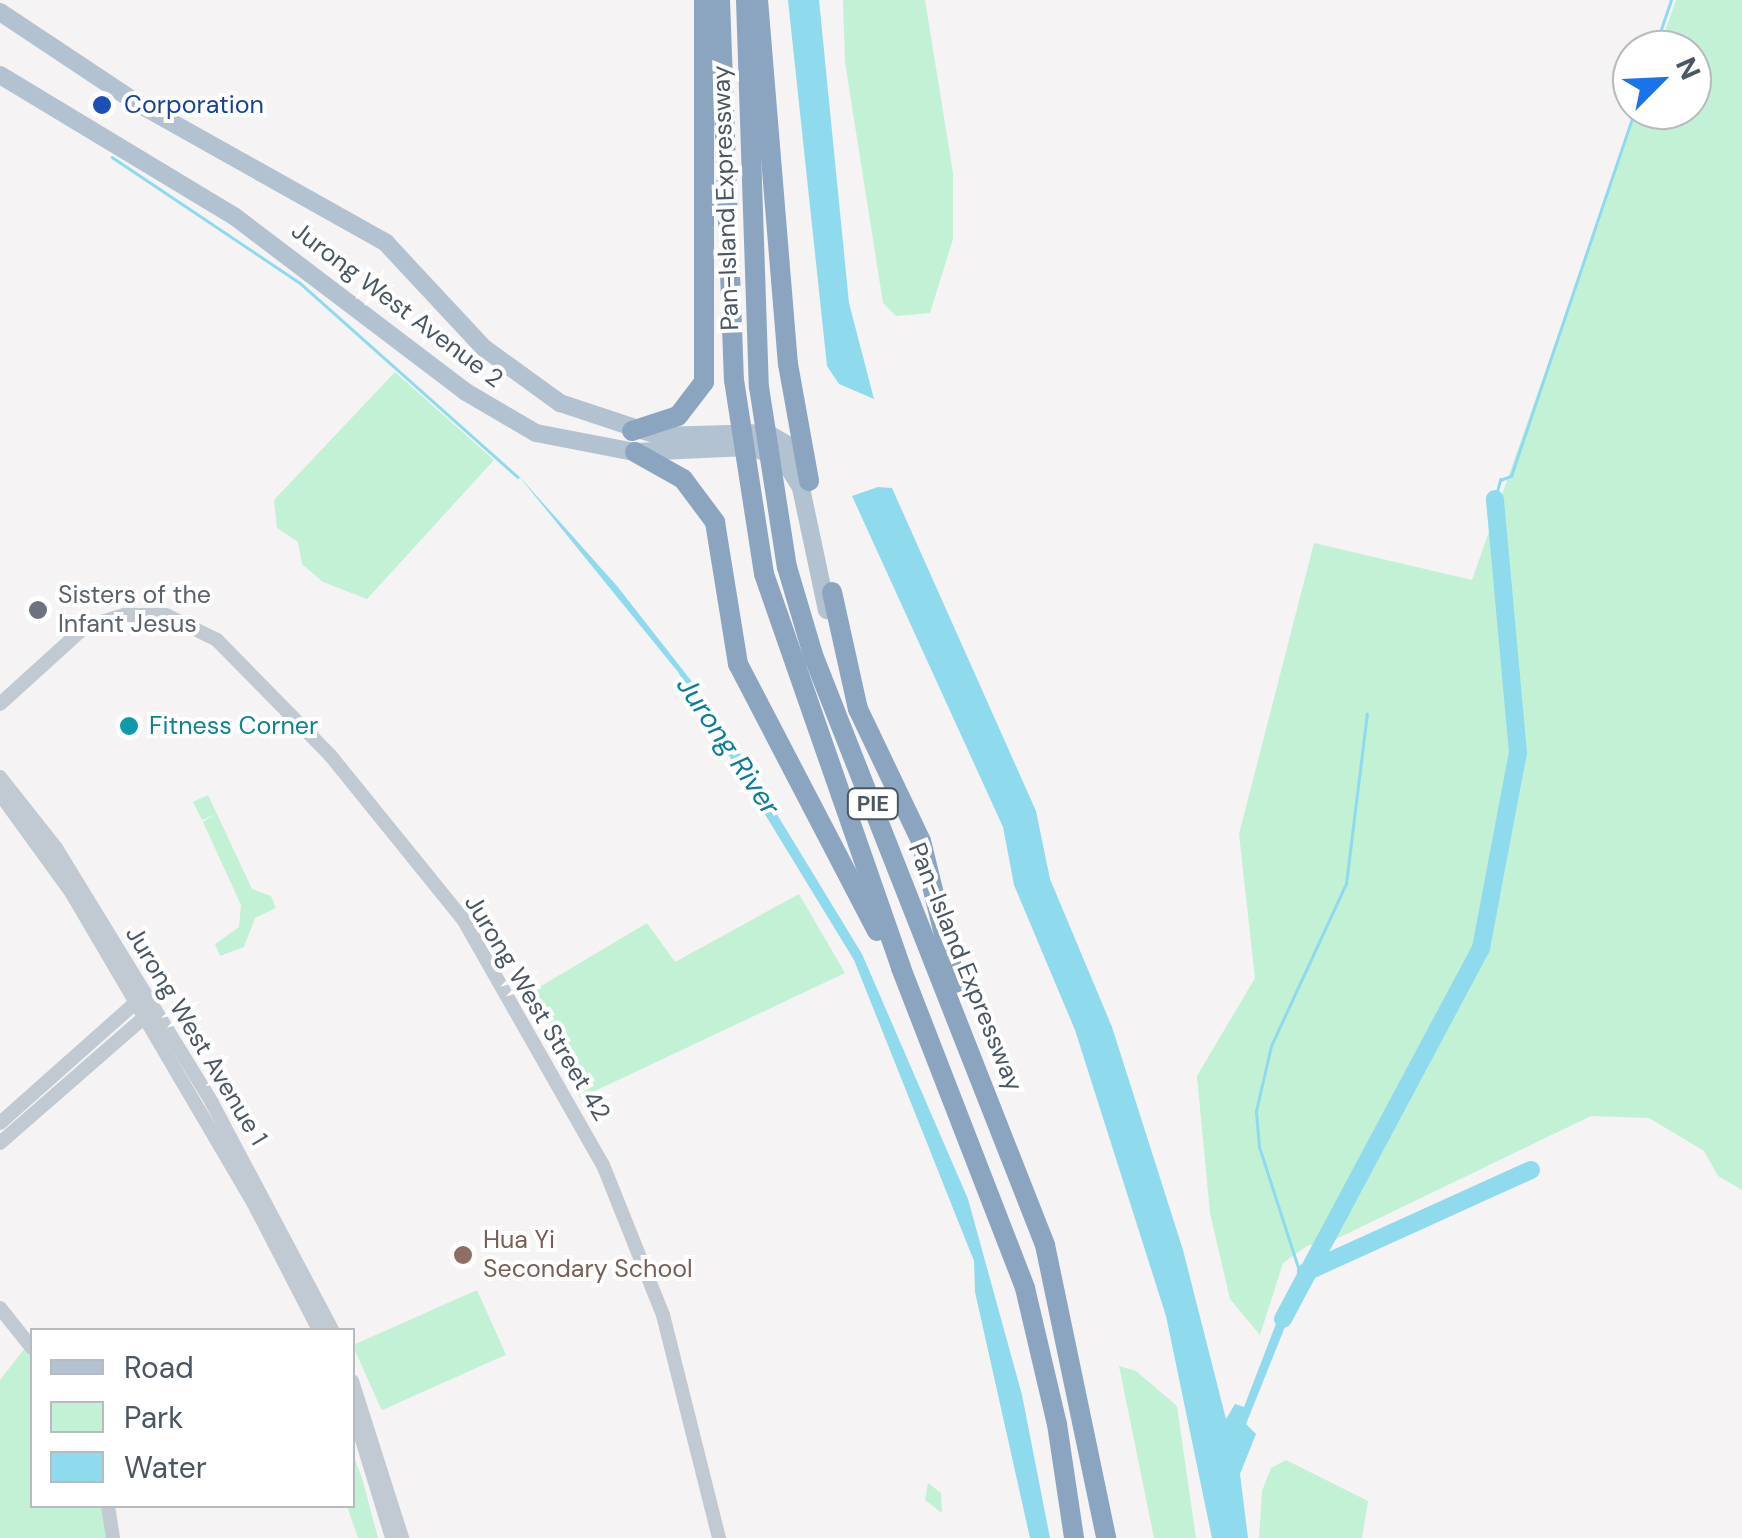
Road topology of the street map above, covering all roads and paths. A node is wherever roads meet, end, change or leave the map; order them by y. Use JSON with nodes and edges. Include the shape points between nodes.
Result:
{"nodes":[{"id":1,"x":704,"y":0,"type":"edge"},
{"id":2,"x":720,"y":0,"type":"edge"},
{"id":3,"x":746,"y":0,"type":"edge"},
{"id":4,"x":758,"y":0,"type":"edge"},
{"id":5,"x":0,"y":12,"type":"edge"},
{"id":6,"x":0,"y":75,"type":"edge"},
{"id":7,"x":788,"y":364,"type":"junction"},
{"id":8,"x":632,"y":431,"type":"junction"},
{"id":9,"x":755,"y":439,"type":"junction"},
{"id":10,"x":635,"y":452,"type":"junction"},
{"id":11,"x":809,"y":481,"type":"junction"},
{"id":12,"x":832,"y":592,"type":"joint"},
{"id":13,"x":842,"y":641,"type":"junction"},
{"id":14,"x":0,"y":704,"type":"edge"},
{"id":15,"x":0,"y":777,"type":"edge"},
{"id":16,"x":0,"y":794,"type":"edge"},
{"id":17,"x":909,"y":990,"type":"junction"},
{"id":18,"x":145,"y":1005,"type":"junction"},
{"id":19,"x":967,"y":1038,"type":"junction"},
{"id":20,"x":0,"y":1123,"type":"edge"},
{"id":21,"x":0,"y":1143,"type":"edge"},
{"id":22,"x":0,"y":1308,"type":"edge"},
{"id":23,"x":319,"y":1328,"type":"edge"},
{"id":24,"x":331,"y":1328,"type":"edge"},
{"id":25,"x":30,"y":1346,"type":"edge"},
{"id":26,"x":355,"y":1390,"type":"edge"},
{"id":27,"x":355,"y":1417,"type":"edge"},
{"id":28,"x":108,"y":1508,"type":"edge"},
{"id":29,"x":113,"y":1538,"type":"edge"},
{"id":30,"x":392,"y":1538,"type":"edge"},
{"id":31,"x":402,"y":1538,"type":"edge"},
{"id":32,"x":718,"y":1538,"type":"edge"},
{"id":33,"x":1074,"y":1538,"type":"edge"},
{"id":34,"x":1106,"y":1538,"type":"edge"}],
"edges":[{"from":1,"to":8,"type":"highway","via":[[704,382],[678,416]]},
{"from":2,"to":17,"type":"highway","name":"Pan-Island Expressway","number":"PIE","via":[[739,440],[764,574]]},
{"from":3,"to":19,"type":"highway","name":"Pan-Island Expressway","number":"PIE","via":[[764,439],[787,567],[813,655]]},
{"from":4,"to":7,"type":"highway"},
{"from":5,"to":8,"type":"main road","name":"Jurong West Avenue 2","via":[[137,103],[386,244],[516,374],[589,417]]},
{"from":6,"to":10,"type":"main road","name":"Jurong West Avenue 2","via":[[234,216],[508,418],[564,443]]},
{"from":7,"to":9,"type":"highway","via":[[786,388]]},
{"from":7,"to":11,"type":"highway"},
{"from":8,"to":9,"type":"main road","name":"Jurong West Avenue 2"},
{"from":9,"to":10,"type":"main road","name":"Jurong West Avenue 2"},
{"from":9,"to":11,"type":"main road","via":[[791,447]]},
{"from":9,"to":13,"type":"main road","via":[[782,456],[796,476],[831,627]]},
{"from":10,"to":17,"type":"highway","via":[[683,479],[715,522],[738,664]]},
{"from":11,"to":12,"type":"main road"},
{"from":12,"to":13,"type":"highway"},
{"from":13,"to":19,"type":"highway","via":[[872,746],[922,842]]},
{"from":14,"to":32,"type":"street","name":"Jurong West Street 42","via":[[85,626],[124,615],[166,615],[217,640],[330,755],[463,920],[602,1165],[669,1334]]},
{"from":15,"to":18,"type":"street","name":"Jurong West Avenue 1","via":[[56,848]]},
{"from":16,"to":18,"type":"street","name":"Jurong West Avenue 1"},
{"from":17,"to":33,"type":"highway","name":"Pan-Island Expressway","number":"PIE","via":[[1024,1288],[1057,1424]]},
{"from":18,"to":20,"type":"street"},
{"from":18,"to":21,"type":"street"},
{"from":18,"to":23,"type":"street","name":"Jurong West Avenue 1"},
{"from":18,"to":24,"type":"street","name":"Jurong West Avenue 1","via":[[284,1229]]},
{"from":19,"to":34,"type":"highway","name":"Pan-Island Expressway","number":"PIE","via":[[1046,1246]]},
{"from":22,"to":25,"type":"street"},
{"from":26,"to":31,"type":"street"},
{"from":27,"to":30,"type":"street"},
{"from":28,"to":29,"type":"street"}]}
